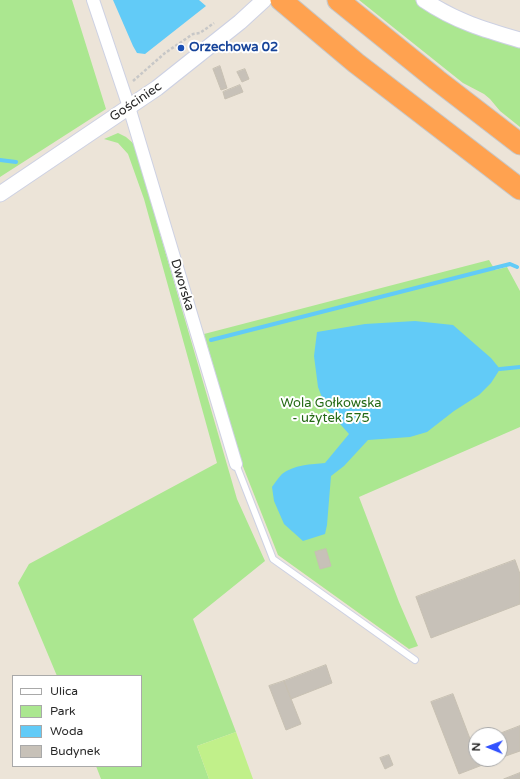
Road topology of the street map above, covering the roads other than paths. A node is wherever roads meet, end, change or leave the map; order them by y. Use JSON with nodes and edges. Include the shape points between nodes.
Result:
{"nodes":[{"id":1,"x":93,"y":0,"type":"edge"},
{"id":2,"x":264,"y":0,"type":"edge"},
{"id":3,"x":338,"y":0,"type":"edge"},
{"id":4,"x":424,"y":0,"type":"edge"},
{"id":5,"x":285,"y":4,"type":"edge"},
{"id":6,"x":520,"y":40,"type":"edge"},
{"id":7,"x":129,"y":107,"type":"junction"},
{"id":8,"x":520,"y":144,"type":"edge"},
{"id":9,"x":520,"y":189,"type":"edge"},
{"id":10,"x":0,"y":194,"type":"edge"},
{"id":11,"x":236,"y":464,"type":"joint"},
{"id":12,"x":415,"y":660,"type":"dead end"}],
"edges":[{"from":1,"to":7,"type":"street","name":"Dworska"},
{"from":2,"to":7,"type":"street","name":"Gościniec","via":[[195,58]]},
{"from":3,"to":8,"type":"highway"},
{"from":4,"to":6,"type":"street","via":[[460,21]]},
{"from":5,"to":9,"type":"highway","via":[[356,63]]},
{"from":7,"to":10,"type":"street","name":"Gościniec"},
{"from":7,"to":11,"type":"street","name":"Dworska"},
{"from":11,"to":12,"type":"lane","via":[[273,559]]}]}
